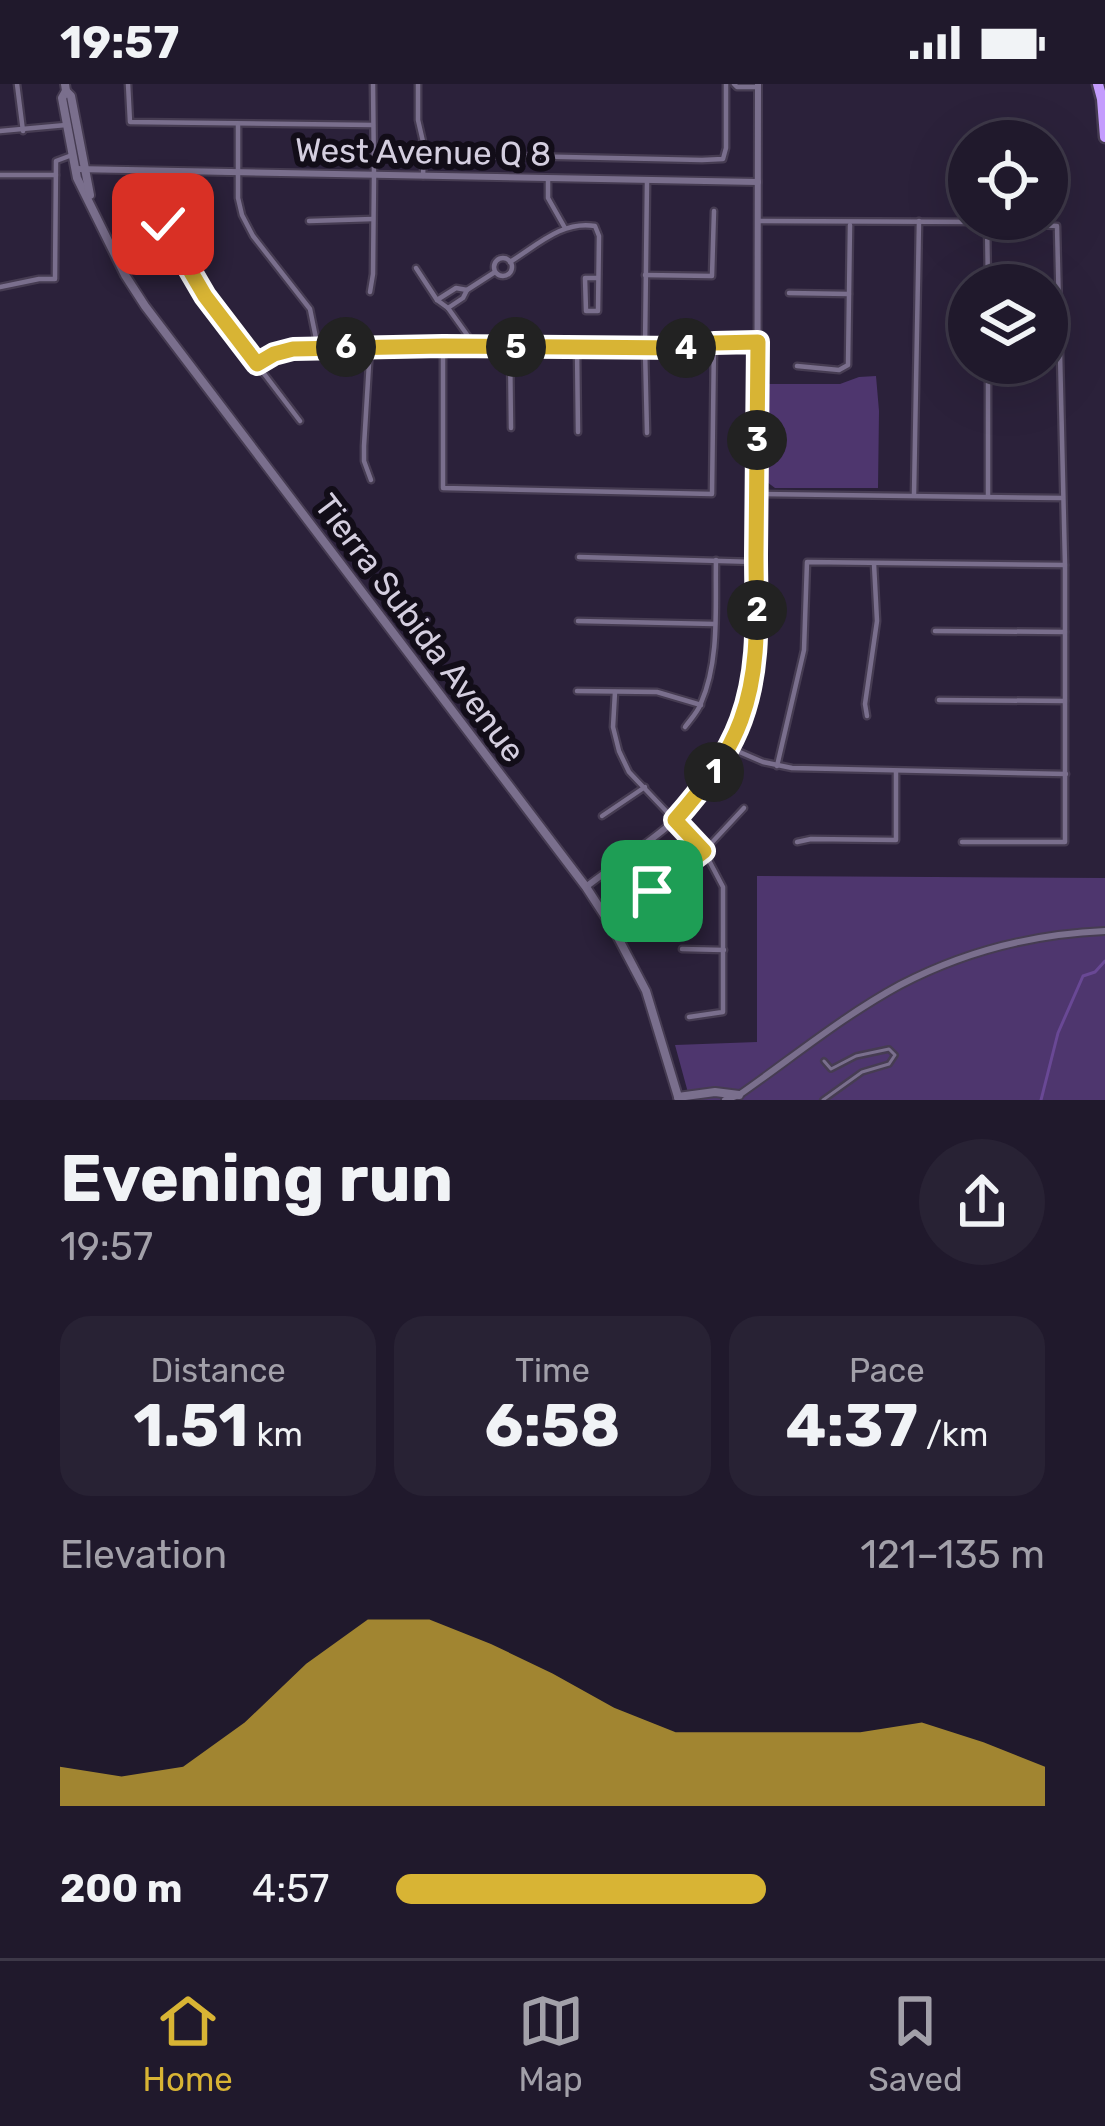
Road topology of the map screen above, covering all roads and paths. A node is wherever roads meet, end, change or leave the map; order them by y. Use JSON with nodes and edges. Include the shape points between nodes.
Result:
{"nodes":[{"id":1,"x":17,"y":84,"type":"edge"},
{"id":2,"x":128,"y":84,"type":"edge"},
{"id":3,"x":373,"y":84,"type":"edge"},
{"id":4,"x":418,"y":84,"type":"edge"},
{"id":5,"x":726,"y":84,"type":"edge"},
{"id":6,"x":734,"y":84,"type":"edge"},
{"id":7,"x":1098,"y":84,"type":"edge"},
{"id":8,"x":758,"y":86,"type":"edge"},
{"id":9,"x":65,"y":88,"type":"edge"},
{"id":10,"x":238,"y":123,"type":"junction"},
{"id":11,"x":67,"y":125,"type":"junction"},
{"id":12,"x":373,"y":125,"type":"junction"},
{"id":13,"x":0,"y":131,"type":"edge"},
{"id":14,"x":23,"y":131,"type":"junction"},
{"id":15,"x":1105,"y":137,"type":"edge"},
{"id":16,"x":424,"y":146,"type":"junction"},
{"id":17,"x":72,"y":155,"type":"junction"},
{"id":18,"x":75,"y":169,"type":"junction"},
{"id":19,"x":87,"y":170,"type":"junction"},
{"id":20,"x":238,"y":172,"type":"junction"},
{"id":21,"x":0,"y":175,"type":"edge"},
{"id":22,"x":56,"y":175,"type":"junction"},
{"id":23,"x":374,"y":175,"type":"junction"},
{"id":24,"x":422,"y":176,"type":"junction"},
{"id":25,"x":548,"y":178,"type":"junction"},
{"id":26,"x":646,"y":181,"type":"junction"},
{"id":27,"x":758,"y":182,"type":"junction"},
{"id":28,"x":91,"y":202,"type":"junction"},
{"id":29,"x":159,"y":210,"type":"dead end"},
{"id":30,"x":714,"y":211,"type":"dead end"},
{"id":31,"x":374,"y":219,"type":"junction"},
{"id":32,"x":309,"y":220,"type":"dead end"},
{"id":33,"x":758,"y":221,"type":"junction"},
{"id":34,"x":919,"y":221,"type":"junction"},
{"id":35,"x":948,"y":221,"type":"edge"},
{"id":36,"x":850,"y":222,"type":"junction"},
{"id":37,"x":565,"y":228,"type":"junction"},
{"id":38,"x":1057,"y":240,"type":"edge"},
{"id":39,"x":510,"y":262,"type":"junction"},
{"id":40,"x":416,"y":268,"type":"dead end"},
{"id":41,"x":495,"y":272,"type":"junction"},
{"id":42,"x":645,"y":275,"type":"junction"},
{"id":43,"x":598,"y":278,"type":"junction"},
{"id":44,"x":0,"y":287,"type":"edge"},
{"id":45,"x":467,"y":290,"type":"junction"},
{"id":46,"x":370,"y":292,"type":"dead end"},
{"id":47,"x":789,"y":293,"type":"dead end"},
{"id":48,"x":850,"y":294,"type":"junction"},
{"id":49,"x":437,"y":300,"type":"junction"},
{"id":50,"x":448,"y":308,"type":"junction"},
{"id":51,"x":468,"y":336,"type":"dead end"},
{"id":52,"x":758,"y":342,"type":"junction"},
{"id":53,"x":714,"y":343,"type":"junction"},
{"id":54,"x":370,"y":346,"type":"junction"},
{"id":55,"x":443,"y":346,"type":"junction"},
{"id":56,"x":510,"y":347,"type":"junction"},
{"id":57,"x":318,"y":348,"type":"junction"},
{"id":58,"x":578,"y":348,"type":"junction"},
{"id":59,"x":644,"y":349,"type":"junction"},
{"id":60,"x":257,"y":364,"type":"junction"},
{"id":61,"x":797,"y":366,"type":"dead end"},
{"id":62,"x":988,"y":384,"type":"edge"},
{"id":63,"x":300,"y":421,"type":"dead end"},
{"id":64,"x":511,"y":428,"type":"dead end"},
{"id":65,"x":578,"y":432,"type":"dead end"},
{"id":66,"x":647,"y":433,"type":"dead end"},
{"id":67,"x":371,"y":480,"type":"dead end"},
{"id":68,"x":757,"y":494,"type":"junction"},
{"id":69,"x":914,"y":495,"type":"junction"},
{"id":70,"x":988,"y":497,"type":"junction"},
{"id":71,"x":1062,"y":498,"type":"junction"},
{"id":72,"x":579,"y":557,"type":"dead end"},
{"id":73,"x":716,"y":560,"type":"junction"},
{"id":74,"x":756,"y":562,"type":"junction"},
{"id":75,"x":874,"y":564,"type":"junction"},
{"id":76,"x":1064,"y":565,"type":"junction"},
{"id":77,"x":578,"y":621,"type":"dead end"},
{"id":78,"x":715,"y":624,"type":"junction"},
{"id":79,"x":935,"y":632,"type":"dead end"},
{"id":80,"x":1065,"y":632,"type":"junction"},
{"id":81,"x":578,"y":691,"type":"dead end"},
{"id":82,"x":615,"y":692,"type":"junction"},
{"id":83,"x":939,"y":700,"type":"dead end"},
{"id":84,"x":1066,"y":701,"type":"junction"},
{"id":85,"x":701,"y":705,"type":"junction"},
{"id":86,"x":866,"y":716,"type":"dead end"},
{"id":87,"x":685,"y":727,"type":"dead end"},
{"id":88,"x":728,"y":747,"type":"junction"},
{"id":89,"x":777,"y":766,"type":"junction"},
{"id":90,"x":896,"y":771,"type":"junction"},
{"id":91,"x":1066,"y":774,"type":"junction"},
{"id":92,"x":645,"y":787,"type":"junction"},
{"id":93,"x":744,"y":808,"type":"dead end"},
{"id":94,"x":602,"y":816,"type":"dead end"},
{"id":95,"x":675,"y":820,"type":"junction"},
{"id":96,"x":797,"y":842,"type":"dead end"},
{"id":97,"x":962,"y":842,"type":"dead end"},
{"id":98,"x":704,"y":851,"type":"junction"},
{"id":99,"x":586,"y":886,"type":"junction"},
{"id":100,"x":652,"y":891,"type":"dead end"},
{"id":101,"x":1105,"y":931,"type":"edge"},
{"id":102,"x":682,"y":949,"type":"dead end"},
{"id":103,"x":724,"y":950,"type":"junction"},
{"id":104,"x":689,"y":1017,"type":"dead end"},
{"id":105,"x":824,"y":1061,"type":"dead end"},
{"id":106,"x":679,"y":1098,"type":"edge"},
{"id":107,"x":732,"y":1098,"type":"edge"},
{"id":108,"x":823,"y":1100,"type":"edge"}],
"edges":[{"from":1,"to":14,"type":"street"},
{"from":2,"to":10,"type":"street","via":[[130,122]]},
{"from":3,"to":12,"type":"street"},
{"from":4,"to":16,"type":"street"},
{"from":5,"to":16,"type":"street","via":[[722,159],[474,155]]},
{"from":6,"to":8,"type":"street"},
{"from":7,"to":15,"type":"highway"},
{"from":8,"to":27,"type":"street"},
{"from":9,"to":11,"type":"main road","name":"Tierra Subida Avenue"},
{"from":9,"to":19,"type":"main road","name":"Tierra Subida Avenue"},
{"from":10,"to":12,"type":"street"},
{"from":10,"to":20,"type":"street"},
{"from":11,"to":14,"type":"street"},
{"from":11,"to":17,"type":"main road","name":"Tierra Subida Avenue"},
{"from":12,"to":23,"type":"street"},
{"from":13,"to":14,"type":"street"},
{"from":16,"to":24,"type":"street"},
{"from":17,"to":18,"type":"main road","name":"Tierra Subida Avenue"},
{"from":17,"to":22,"type":"street","via":[[57,159]]},
{"from":18,"to":19,"type":"street","name":"West Avenue Q 8"},
{"from":18,"to":28,"type":"main road","name":"Tierra Subida Avenue"},
{"from":19,"to":20,"type":"street","name":"West Avenue Q 8"},
{"from":19,"to":28,"type":"main road","name":"Tierra Subida Avenue"},
{"from":20,"to":23,"type":"street","name":"West Avenue Q 8"},
{"from":20,"to":57,"type":"street","via":[[242,215],[310,309]]},
{"from":21,"to":22,"type":"street"},
{"from":22,"to":44,"type":"street","via":[[55,279]]},
{"from":23,"to":24,"type":"street","name":"West Avenue Q 8"},
{"from":23,"to":31,"type":"street"},
{"from":24,"to":25,"type":"street","name":"West Avenue Q 8"},
{"from":25,"to":26,"type":"street","name":"West Avenue Q 8"},
{"from":25,"to":37,"type":"street","via":[[548,198]]},
{"from":26,"to":27,"type":"street","name":"West Avenue Q 8"},
{"from":26,"to":42,"type":"street"},
{"from":27,"to":33,"type":"street"},
{"from":28,"to":99,"type":"main road","name":"Tierra Subida Avenue","via":[[145,306]]},
{"from":29,"to":60,"type":"street","via":[[205,296]]},
{"from":30,"to":42,"type":"street","via":[[712,276]]},
{"from":31,"to":32,"type":"street"},
{"from":31,"to":46,"type":"street"},
{"from":33,"to":36,"type":"street"},
{"from":33,"to":52,"type":"street"},
{"from":34,"to":35,"type":"street"},
{"from":34,"to":36,"type":"street"},
{"from":34,"to":69,"type":"street"},
{"from":36,"to":48,"type":"street"},
{"from":37,"to":39,"type":"street"},
{"from":37,"to":43,"type":"street","via":[[595,226]]},
{"from":38,"to":71,"type":"street"},
{"from":39,"to":41,"type":"street","via":[[508,274]]},
{"from":39,"to":41,"type":"street","via":[[497,260]]},
{"from":40,"to":49,"type":"street"},
{"from":41,"to":45,"type":"street"},
{"from":42,"to":59,"type":"street"},
{"from":43,"to":43,"type":"street","via":[[598,311],[586,311],[586,278]]},
{"from":45,"to":49,"type":"street"},
{"from":45,"to":50,"type":"street"},
{"from":47,"to":48,"type":"street"},
{"from":48,"to":61,"type":"street","via":[[848,364]]},
{"from":49,"to":50,"type":"street"},
{"from":50,"to":51,"type":"street"},
{"from":52,"to":53,"type":"street"},
{"from":52,"to":68,"type":"street"},
{"from":53,"to":55,"type":"street","via":[[712,494],[443,488]]},
{"from":53,"to":59,"type":"street"},
{"from":54,"to":55,"type":"street"},
{"from":54,"to":57,"type":"street"},
{"from":54,"to":67,"type":"street","via":[[364,461]]},
{"from":55,"to":56,"type":"street"},
{"from":56,"to":58,"type":"street"},
{"from":56,"to":64,"type":"street"},
{"from":57,"to":60,"type":"street"},
{"from":58,"to":59,"type":"street"},
{"from":58,"to":65,"type":"street"},
{"from":59,"to":66,"type":"street"},
{"from":60,"to":63,"type":"street"},
{"from":62,"to":70,"type":"street"},
{"from":68,"to":69,"type":"street"},
{"from":68,"to":74,"type":"street"},
{"from":69,"to":70,"type":"street"},
{"from":70,"to":71,"type":"street"},
{"from":71,"to":76,"type":"street"},
{"from":72,"to":73,"type":"street"},
{"from":73,"to":74,"type":"street"},
{"from":73,"to":78,"type":"street"},
{"from":74,"to":88,"type":"street","via":[[754,672]]},
{"from":75,"to":76,"type":"street"},
{"from":75,"to":86,"type":"street"},
{"from":75,"to":89,"type":"street","via":[[807,562],[804,650]]},
{"from":76,"to":80,"type":"street"},
{"from":77,"to":78,"type":"street"},
{"from":78,"to":85,"type":"street"},
{"from":79,"to":80,"type":"street"},
{"from":80,"to":84,"type":"street"},
{"from":81,"to":82,"type":"street"},
{"from":82,"to":85,"type":"street","via":[[657,692]]},
{"from":82,"to":92,"type":"street","via":[[620,751]]},
{"from":83,"to":84,"type":"street"},
{"from":84,"to":91,"type":"street"},
{"from":85,"to":87,"type":"street"},
{"from":88,"to":89,"type":"street"},
{"from":88,"to":95,"type":"street"},
{"from":89,"to":90,"type":"street"},
{"from":90,"to":91,"type":"street"},
{"from":90,"to":96,"type":"street","via":[[896,840]]},
{"from":91,"to":97,"type":"street","via":[[1065,842]]},
{"from":92,"to":94,"type":"street"},
{"from":92,"to":95,"type":"street"},
{"from":93,"to":98,"type":"street"},
{"from":95,"to":98,"type":"street"},
{"from":95,"to":99,"type":"street"},
{"from":98,"to":100,"type":"street"},
{"from":98,"to":103,"type":"street","via":[[723,887]]},
{"from":99,"to":106,"type":"main road","name":"Tierra Subida Avenue","via":[[646,991]]},
{"from":101,"to":107,"type":"street","via":[[1014,944],[927,972]]},
{"from":102,"to":103,"type":"street"},
{"from":103,"to":104,"type":"street","via":[[723,1012]]},
{"from":105,"to":108,"type":"street","via":[[831,1069],[889,1049],[895,1058]]},
{"from":106,"to":107,"type":"main road"}]}
